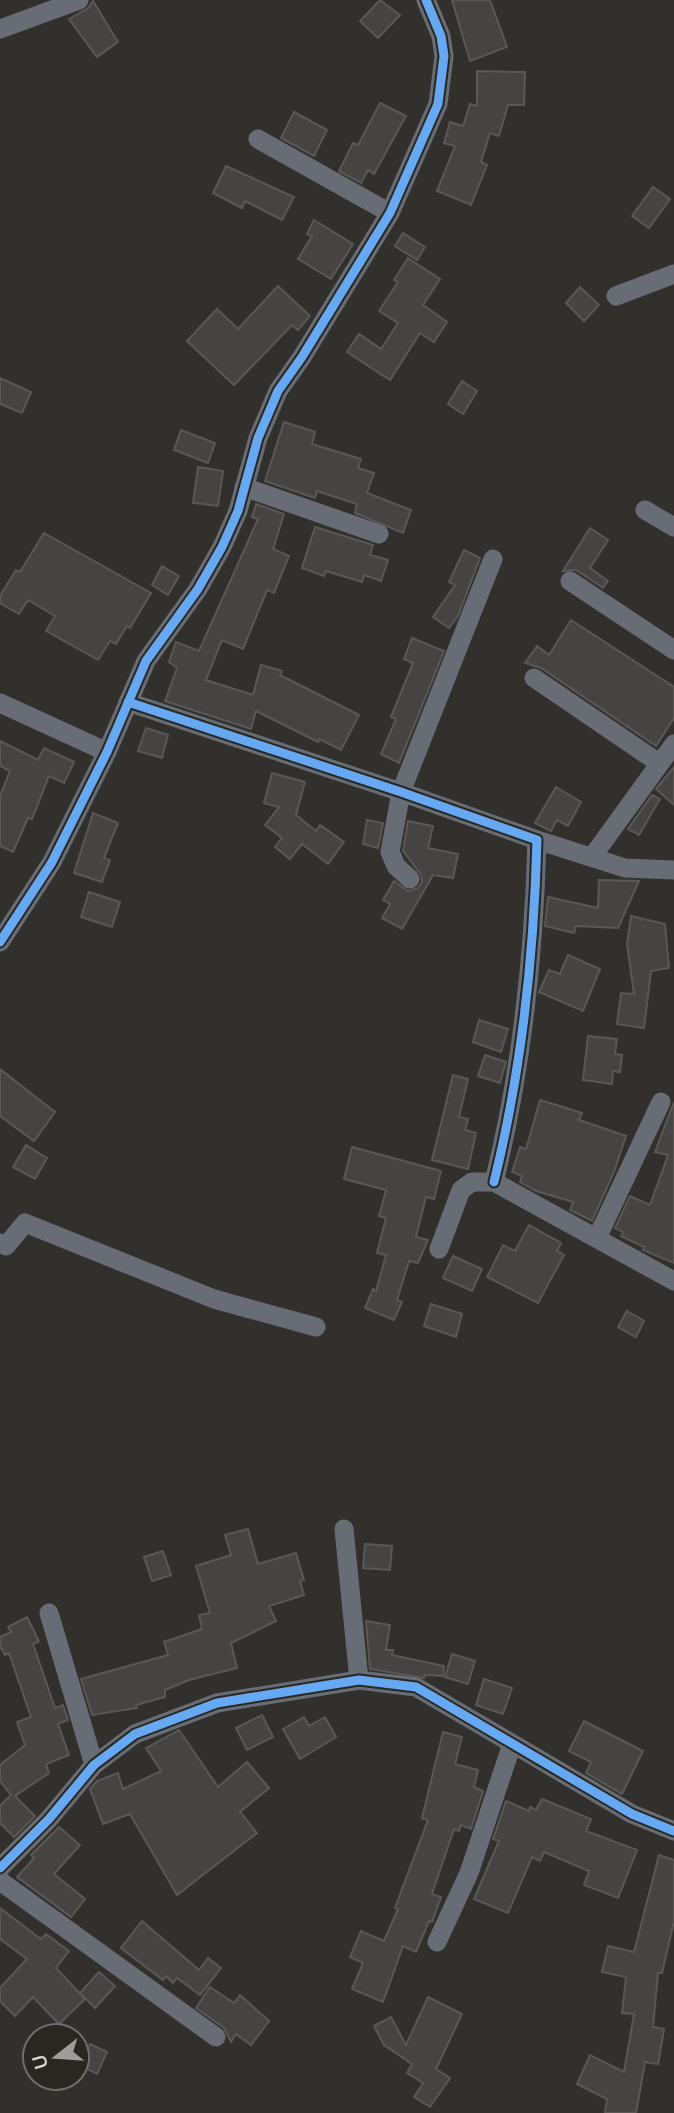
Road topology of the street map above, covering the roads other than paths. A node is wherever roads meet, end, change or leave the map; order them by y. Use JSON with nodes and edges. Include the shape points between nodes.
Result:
{"nodes":[{"id":1,"x":79,"y":0,"type":"edge"},
{"id":2,"x":426,"y":0,"type":"edge"},
{"id":3,"x":0,"y":29,"type":"edge"},
{"id":4,"x":258,"y":139,"type":"dead end"},
{"id":5,"x":390,"y":213,"type":"junction"},
{"id":6,"x":674,"y":274,"type":"edge"},
{"id":7,"x":616,"y":296,"type":"dead end"},
{"id":8,"x":244,"y":487,"type":"junction"},
{"id":9,"x":645,"y":510,"type":"dead end"},
{"id":10,"x":674,"y":527,"type":"edge"},
{"id":11,"x":379,"y":534,"type":"dead end"},
{"id":12,"x":494,"y":559,"type":"dead end"},
{"id":13,"x":570,"y":581,"type":"dead end"},
{"id":14,"x":674,"y":650,"type":"edge"},
{"id":15,"x":534,"y":678,"type":"dead end"},
{"id":16,"x":128,"y":702,"type":"junction"},
{"id":17,"x":0,"y":703,"type":"edge"},
{"id":18,"x":674,"y":744,"type":"edge"},
{"id":19,"x":107,"y":752,"type":"junction"},
{"id":20,"x":659,"y":763,"type":"junction"},
{"id":21,"x":401,"y":792,"type":"junction"},
{"id":22,"x":537,"y":840,"type":"junction"},
{"id":23,"x":592,"y":858,"type":"junction"},
{"id":24,"x":674,"y":870,"type":"edge"},
{"id":25,"x":410,"y":879,"type":"dead end"},
{"id":26,"x":0,"y":942,"type":"edge"},
{"id":27,"x":661,"y":1102,"type":"dead end"},
{"id":28,"x":494,"y":1182,"type":"junction"},
{"id":29,"x":597,"y":1238,"type":"junction"},
{"id":30,"x":0,"y":1243,"type":"edge"},
{"id":31,"x":439,"y":1249,"type":"dead end"},
{"id":32,"x":674,"y":1281,"type":"edge"},
{"id":33,"x":316,"y":1327,"type":"dead end"},
{"id":34,"x":344,"y":1529,"type":"dead end"},
{"id":35,"x":49,"y":1613,"type":"dead end"},
{"id":36,"x":359,"y":1679,"type":"junction"},
{"id":37,"x":512,"y":1744,"type":"junction"},
{"id":38,"x":94,"y":1765,"type":"junction"},
{"id":39,"x":674,"y":1831,"type":"edge"},
{"id":40,"x":0,"y":1867,"type":"edge"},
{"id":41,"x":0,"y":1881,"type":"edge"},
{"id":42,"x":437,"y":1942,"type":"dead end"},
{"id":43,"x":216,"y":2037,"type":"dead end"}],
"edges":[{"from":1,"to":3,"type":"street"},
{"from":2,"to":5,"type":"street","via":[[444,57],[438,104]]},
{"from":4,"to":5,"type":"street"},
{"from":5,"to":8,"type":"street","via":[[278,391]]},
{"from":6,"to":7,"type":"street"},
{"from":8,"to":11,"type":"street"},
{"from":8,"to":16,"type":"street","via":[[216,558],[146,661]]},
{"from":9,"to":10,"type":"street"},
{"from":12,"to":21,"type":"street"},
{"from":13,"to":14,"type":"street"},
{"from":15,"to":20,"type":"street"},
{"from":16,"to":19,"type":"street"},
{"from":16,"to":21,"type":"street"},
{"from":17,"to":19,"type":"street"},
{"from":18,"to":20,"type":"street"},
{"from":19,"to":26,"type":"street","via":[[52,862]]},
{"from":20,"to":23,"type":"street"},
{"from":21,"to":22,"type":"street"},
{"from":21,"to":25,"type":"street","via":[[390,852],[396,866]]},
{"from":22,"to":23,"type":"street"},
{"from":22,"to":28,"type":"street","via":[[520,1067]]},
{"from":23,"to":24,"type":"street","via":[[625,868]]},
{"from":27,"to":29,"type":"street"},
{"from":28,"to":29,"type":"street"},
{"from":28,"to":31,"type":"street","via":[[472,1182],[461,1190]]},
{"from":29,"to":32,"type":"street"},
{"from":30,"to":33,"type":"street","via":[[6,1247],[24,1223],[214,1299]]},
{"from":34,"to":36,"type":"street"},
{"from":35,"to":38,"type":"street"},
{"from":36,"to":37,"type":"street","via":[[416,1687]]},
{"from":36,"to":38,"type":"street","via":[[218,1703],[135,1734]]},
{"from":37,"to":39,"type":"street","via":[[632,1814]]},
{"from":37,"to":42,"type":"street","via":[[469,1873]]},
{"from":38,"to":40,"type":"street","via":[[49,1819]]},
{"from":41,"to":43,"type":"street"}]}
